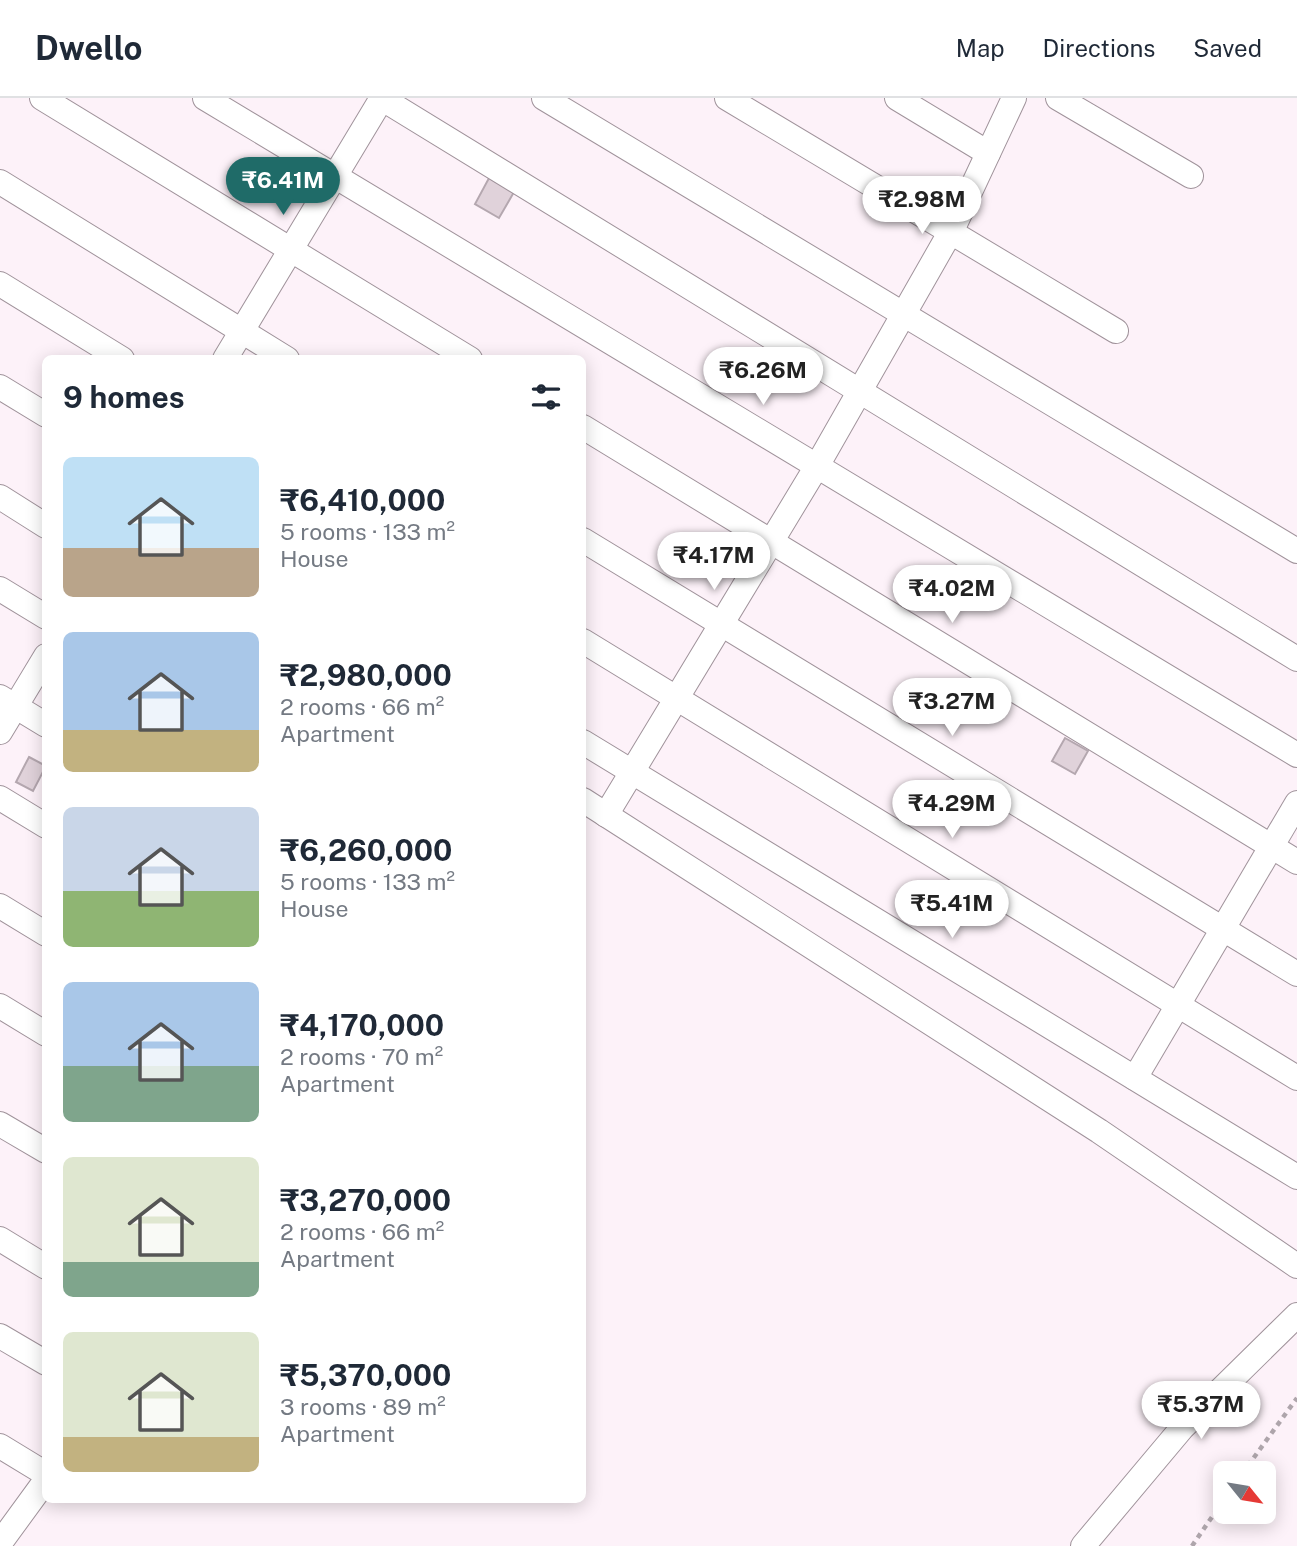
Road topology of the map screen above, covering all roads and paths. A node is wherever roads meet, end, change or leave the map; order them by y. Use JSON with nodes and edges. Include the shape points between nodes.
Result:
{"nodes":[{"id":1,"x":42,"y":98,"type":"edge"},
{"id":2,"x":205,"y":98,"type":"edge"},
{"id":3,"x":382,"y":98,"type":"edge"},
{"id":4,"x":544,"y":98,"type":"edge"},
{"id":5,"x":727,"y":98,"type":"edge"},
{"id":6,"x":897,"y":98,"type":"edge"},
{"id":7,"x":1014,"y":98,"type":"edge"},
{"id":8,"x":1058,"y":98,"type":"edge"},
{"id":9,"x":988,"y":153,"type":"junction"},
{"id":10,"x":334,"y":176,"type":"junction"},
{"id":11,"x":1191,"y":176,"type":"dead end"},
{"id":12,"x":0,"y":182,"type":"edge"},
{"id":13,"x":950,"y":232,"type":"junction"},
{"id":14,"x":290,"y":249,"type":"junction"},
{"id":15,"x":0,"y":284,"type":"edge"},
{"id":16,"x":903,"y":314,"type":"junction"},
{"id":17,"x":242,"y":331,"type":"junction"},
{"id":18,"x":1116,"y":331,"type":"dead end"},
{"id":19,"x":115,"y":355,"type":"edge"},
{"id":20,"x":227,"y":355,"type":"edge"},
{"id":21,"x":281,"y":355,"type":"edge"},
{"id":22,"x":463,"y":355,"type":"edge"},
{"id":23,"x":0,"y":387,"type":"edge"},
{"id":24,"x":858,"y":390,"type":"junction"},
{"id":25,"x":42,"y":413,"type":"edge"},
{"id":26,"x":586,"y":429,"type":"edge"},
{"id":27,"x":817,"y":466,"type":"junction"},
{"id":28,"x":0,"y":498,"type":"edge"},
{"id":29,"x":42,"y":524,"type":"edge"},
{"id":30,"x":586,"y":542,"type":"edge"},
{"id":31,"x":771,"y":542,"type":"junction"},
{"id":32,"x":1297,"y":551,"type":"edge"},
{"id":33,"x":0,"y":589,"type":"edge"},
{"id":34,"x":42,"y":615,"type":"edge"},
{"id":35,"x":721,"y":625,"type":"junction"},
{"id":36,"x":586,"y":643,"type":"edge"},
{"id":37,"x":1297,"y":659,"type":"edge"},
{"id":38,"x":42,"y":661,"type":"edge"},
{"id":39,"x":677,"y":698,"type":"junction"},
{"id":40,"x":8,"y":702,"type":"edge"},
{"id":41,"x":42,"y":723,"type":"edge"},
{"id":42,"x":0,"y":732,"type":"edge"},
{"id":43,"x":586,"y":744,"type":"edge"},
{"id":44,"x":1297,"y":755,"type":"edge"},
{"id":45,"x":632,"y":772,"type":"junction"},
{"id":46,"x":0,"y":798,"type":"edge"},
{"id":47,"x":586,"y":802,"type":"edge"},
{"id":48,"x":1297,"y":803,"type":"edge"},
{"id":49,"x":606,"y":815,"type":"junction"},
{"id":50,"x":42,"y":824,"type":"edge"},
{"id":51,"x":1271,"y":846,"type":"junction"},
{"id":52,"x":1297,"y":862,"type":"edge"},
{"id":53,"x":0,"y":906,"type":"edge"},
{"id":54,"x":1223,"y":928,"type":"junction"},
{"id":55,"x":42,"y":932,"type":"edge"},
{"id":56,"x":1297,"y":974,"type":"edge"},
{"id":57,"x":1178,"y":1005,"type":"junction"},
{"id":58,"x":0,"y":1006,"type":"edge"},
{"id":59,"x":42,"y":1032,"type":"edge"},
{"id":60,"x":1135,"y":1078,"type":"junction"},
{"id":61,"x":1297,"y":1078,"type":"edge"},
{"id":62,"x":0,"y":1124,"type":"edge"},
{"id":63,"x":42,"y":1149,"type":"edge"},
{"id":64,"x":1297,"y":1177,"type":"edge"},
{"id":65,"x":0,"y":1239,"type":"edge"},
{"id":66,"x":42,"y":1264,"type":"edge"},
{"id":67,"x":1297,"y":1266,"type":"edge"},
{"id":68,"x":1297,"y":1315,"type":"edge"},
{"id":69,"x":0,"y":1336,"type":"edge"},
{"id":70,"x":42,"y":1361,"type":"edge"},
{"id":71,"x":1297,"y":1398,"type":"edge"},
{"id":72,"x":0,"y":1446,"type":"edge"},
{"id":73,"x":1251,"y":1461,"type":"edge"},
{"id":74,"x":42,"y":1472,"type":"edge"},
{"id":75,"x":42,"y":1485,"type":"edge"},
{"id":76,"x":1213,"y":1515,"type":"edge"},
{"id":77,"x":0,"y":1543,"type":"edge"},
{"id":78,"x":1083,"y":1546,"type":"edge"},
{"id":79,"x":1192,"y":1546,"type":"edge"}],
"edges":[{"from":1,"to":14,"type":"street"},
{"from":2,"to":10,"type":"street"},
{"from":3,"to":10,"type":"street"},
{"from":3,"to":24,"type":"street"},
{"from":4,"to":16,"type":"street"},
{"from":5,"to":13,"type":"street"},
{"from":6,"to":9,"type":"street"},
{"from":7,"to":9,"type":"street"},
{"from":8,"to":11,"type":"street"},
{"from":9,"to":13,"type":"street"},
{"from":10,"to":14,"type":"street"},
{"from":10,"to":27,"type":"street"},
{"from":12,"to":17,"type":"street"},
{"from":13,"to":16,"type":"street"},
{"from":13,"to":18,"type":"street"},
{"from":14,"to":17,"type":"street"},
{"from":14,"to":22,"type":"street"},
{"from":15,"to":19,"type":"street"},
{"from":16,"to":24,"type":"street"},
{"from":16,"to":32,"type":"street"},
{"from":17,"to":20,"type":"street"},
{"from":17,"to":21,"type":"street"},
{"from":23,"to":25,"type":"street"},
{"from":24,"to":27,"type":"street"},
{"from":24,"to":37,"type":"street"},
{"from":26,"to":31,"type":"street"},
{"from":27,"to":31,"type":"street"},
{"from":27,"to":44,"type":"street"},
{"from":28,"to":29,"type":"street"},
{"from":30,"to":35,"type":"street"},
{"from":31,"to":35,"type":"street"},
{"from":31,"to":51,"type":"street"},
{"from":33,"to":34,"type":"street"},
{"from":35,"to":39,"type":"street"},
{"from":35,"to":54,"type":"street"},
{"from":36,"to":39,"type":"street"},
{"from":38,"to":40,"type":"street"},
{"from":39,"to":45,"type":"street"},
{"from":39,"to":57,"type":"street"},
{"from":40,"to":41,"type":"street"},
{"from":40,"to":42,"type":"street"},
{"from":43,"to":45,"type":"street"},
{"from":45,"to":49,"type":"street"},
{"from":45,"to":60,"type":"street"},
{"from":46,"to":50,"type":"street"},
{"from":47,"to":49,"type":"street"},
{"from":48,"to":51,"type":"street"},
{"from":49,"to":67,"type":"street","via":[[1099,1131]]},
{"from":51,"to":52,"type":"street"},
{"from":51,"to":54,"type":"street"},
{"from":53,"to":55,"type":"street"},
{"from":54,"to":56,"type":"street"},
{"from":54,"to":57,"type":"street"},
{"from":57,"to":60,"type":"street"},
{"from":57,"to":61,"type":"street"},
{"from":58,"to":59,"type":"street"},
{"from":60,"to":64,"type":"street"},
{"from":62,"to":63,"type":"street"},
{"from":65,"to":66,"type":"street"},
{"from":68,"to":78,"type":"street","via":[[1182,1427]]},
{"from":69,"to":70,"type":"street"},
{"from":71,"to":73,"type":"path"},
{"from":72,"to":74,"type":"street"},
{"from":75,"to":77,"type":"street"},
{"from":76,"to":79,"type":"path"}]}
